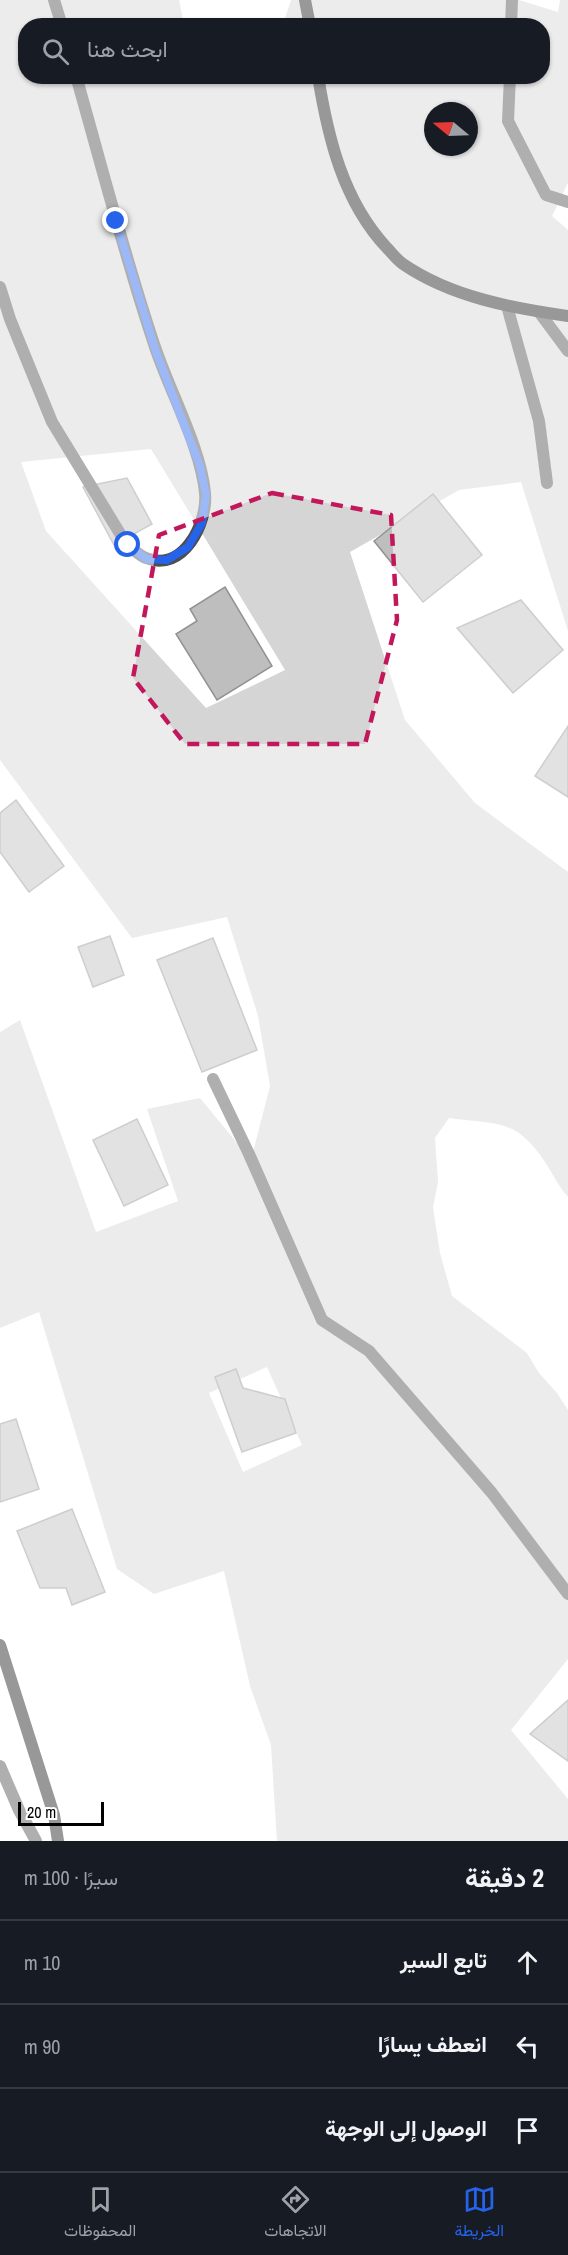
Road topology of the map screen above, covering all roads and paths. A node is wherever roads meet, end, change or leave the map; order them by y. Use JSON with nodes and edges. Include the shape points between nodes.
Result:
{"nodes":[{"id":1,"x":54,"y":0,"type":"edge"},
{"id":2,"x":305,"y":0,"type":"edge"},
{"id":3,"x":512,"y":0,"type":"edge"},
{"id":4,"x":60,"y":18,"type":"edge"},
{"id":5,"x":308,"y":18,"type":"edge"},
{"id":6,"x":511,"y":18,"type":"edge"},
{"id":7,"x":78,"y":84,"type":"edge"},
{"id":8,"x":320,"y":84,"type":"edge"},
{"id":9,"x":510,"y":84,"type":"edge"},
{"id":10,"x":568,"y":202,"type":"edge"},
{"id":11,"x":0,"y":287,"type":"edge"},
{"id":12,"x":507,"y":306,"type":"junction"},
{"id":13,"x":539,"y":312,"type":"junction"},
{"id":14,"x":568,"y":316,"type":"edge"},
{"id":15,"x":568,"y":351,"type":"edge"},
{"id":16,"x":547,"y":483,"type":"dead end"},
{"id":17,"x":213,"y":1079,"type":"dead end"},
{"id":18,"x":568,"y":1594,"type":"edge"},
{"id":19,"x":0,"y":1645,"type":"edge"},
{"id":20,"x":0,"y":1766,"type":"edge"},
{"id":21,"x":36,"y":1841,"type":"edge"},
{"id":22,"x":58,"y":1841,"type":"edge"}],
"edges":[{"from":1,"to":4,"type":"street"},
{"from":2,"to":5,"type":"street"},
{"from":3,"to":6,"type":"street"},
{"from":7,"to":11,"type":"street","via":[[155,349],[200,466],[206,495],[202,523],[188,547],[167,560],[146,559],[128,545],[52,422]]},
{"from":8,"to":12,"type":"street","via":[[332,146],[344,180],[379,239],[402,263],[426,277]]},
{"from":9,"to":10,"type":"street","via":[[508,121],[546,195]]},
{"from":12,"to":13,"type":"street"},
{"from":12,"to":16,"type":"street","via":[[539,421]]},
{"from":13,"to":14,"type":"street"},
{"from":13,"to":15,"type":"street"},
{"from":17,"to":18,"type":"street","via":[[322,1320],[369,1351],[492,1493]]},
{"from":19,"to":22,"type":"street","via":[[54,1815]]},
{"from":20,"to":21,"type":"street"}]}
